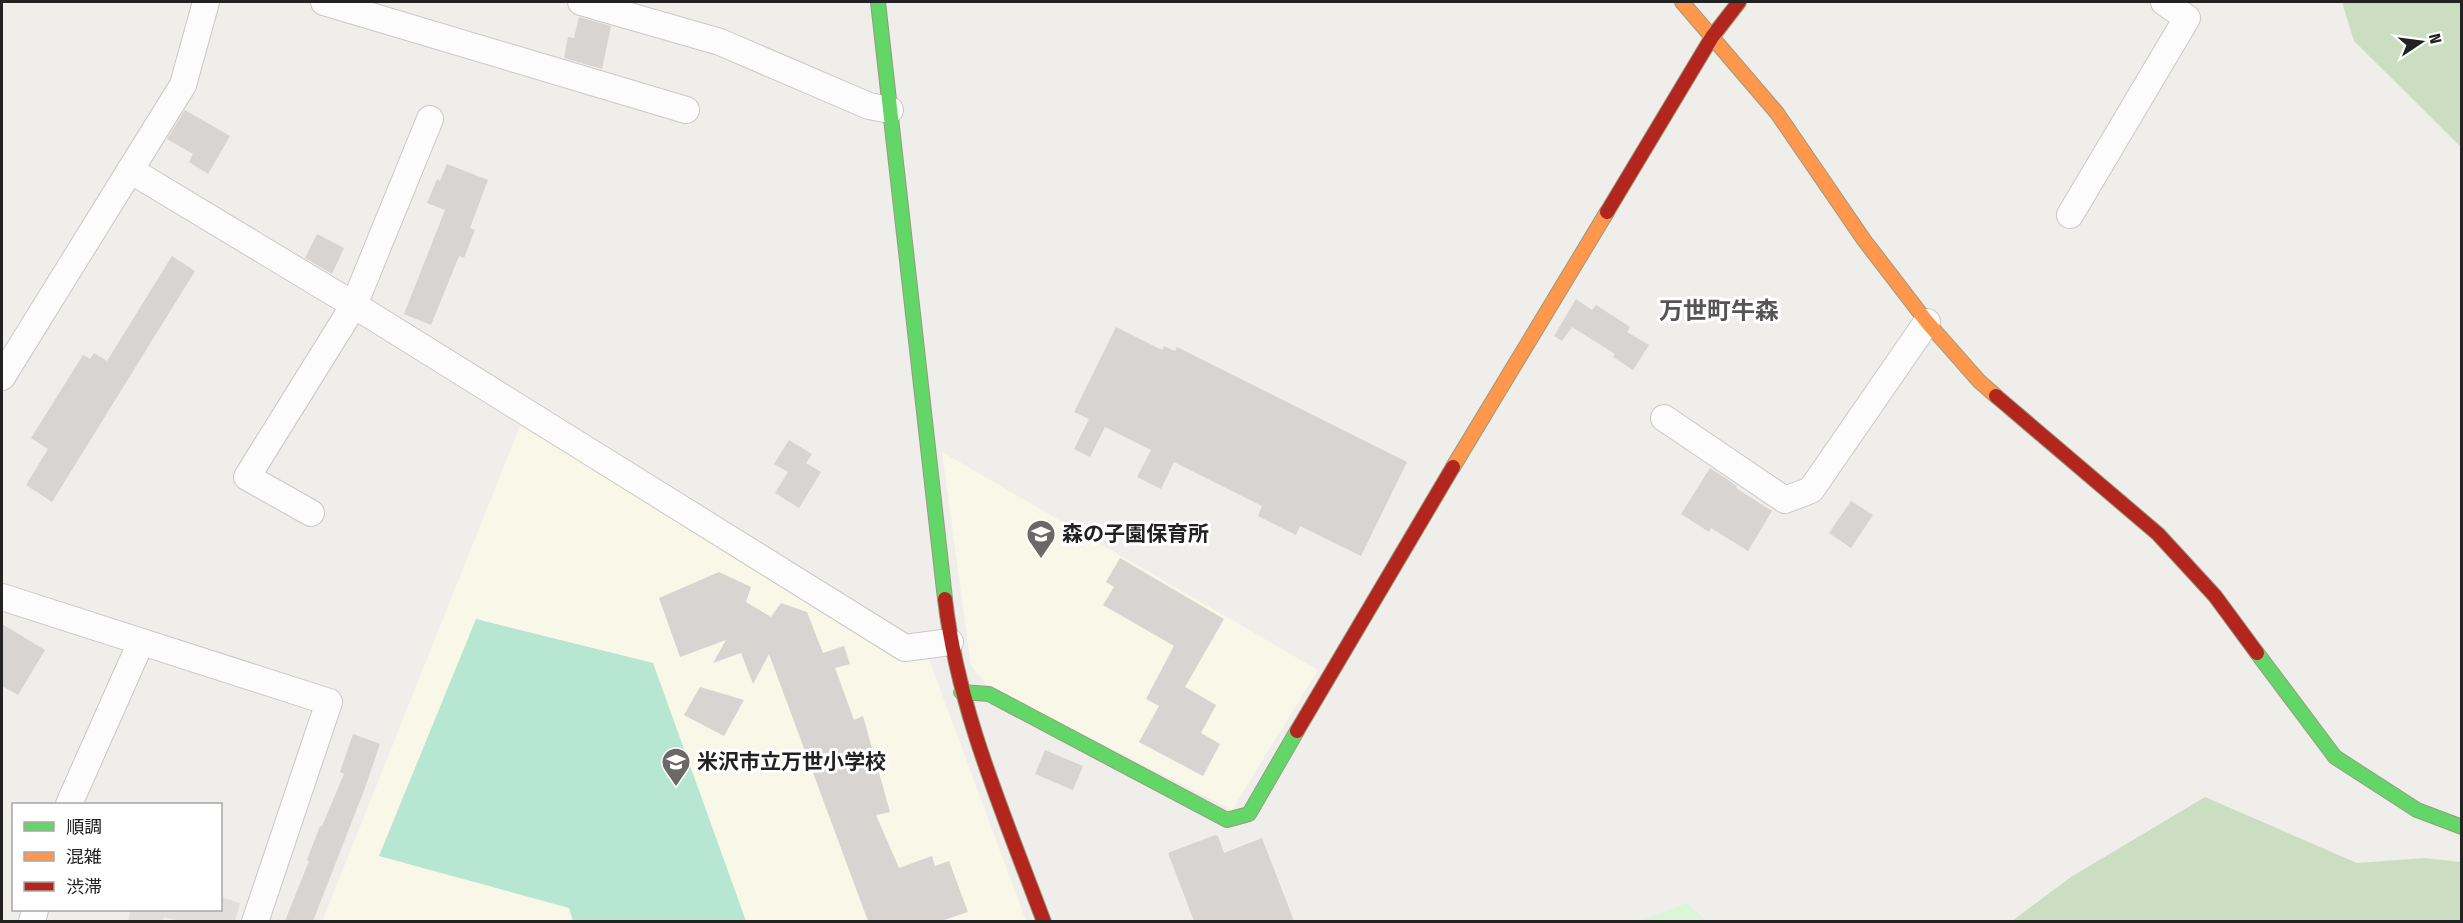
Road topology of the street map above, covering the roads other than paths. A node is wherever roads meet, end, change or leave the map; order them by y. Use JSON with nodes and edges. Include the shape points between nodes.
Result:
{"nodes":[{"id":1,"x":206,"y":2,"type":"edge"},
{"id":2,"x":324,"y":2,"type":"edge"},
{"id":3,"x":581,"y":2,"type":"edge"},
{"id":4,"x":878,"y":2,"type":"edge"},
{"id":5,"x":1682,"y":2,"type":"edge"},
{"id":6,"x":1738,"y":2,"type":"edge"},
{"id":7,"x":2164,"y":2,"type":"edge"},
{"id":8,"x":2192,"y":10,"type":"edge"},
{"id":9,"x":1712,"y":37,"type":"junction"},
{"id":10,"x":686,"y":110,"type":"dead end"},
{"id":11,"x":890,"y":110,"type":"junction"},
{"id":12,"x":430,"y":119,"type":"dead end"},
{"id":13,"x":130,"y":170,"type":"junction"},
{"id":14,"x":2070,"y":215,"type":"dead end"},
{"id":15,"x":354,"y":305,"type":"junction"},
{"id":16,"x":1927,"y":322,"type":"junction"},
{"id":17,"x":2,"y":377,"type":"edge"},
{"id":18,"x":1664,"y":418,"type":"dead end"},
{"id":19,"x":311,"y":513,"type":"dead end"},
{"id":20,"x":2,"y":597,"type":"edge"},
{"id":21,"x":141,"y":642,"type":"junction"},
{"id":22,"x":950,"y":642,"type":"junction"},
{"id":23,"x":961,"y":692,"type":"junction"},
{"id":24,"x":69,"y":803,"type":"edge"},
{"id":25,"x":2462,"y":827,"type":"edge"},
{"id":26,"x":255,"y":921,"type":"edge"},
{"id":27,"x":1044,"y":921,"type":"edge"}],
"edges":[{"from":1,"to":13,"type":"street","via":[[183,85]]},
{"from":2,"to":10,"type":"street"},
{"from":3,"to":11,"type":"street","via":[[720,42],[869,106]]},
{"from":4,"to":11,"type":"street"},
{"from":5,"to":9,"type":"street"},
{"from":6,"to":9,"type":"street"},
{"from":7,"to":8,"type":"street"},
{"from":8,"to":14,"type":"street"},
{"from":9,"to":16,"type":"street","via":[[1777,113],[1864,240]]},
{"from":9,"to":23,"type":"street","via":[[1249,813],[1227,820],[989,694]]},
{"from":11,"to":22,"type":"street"},
{"from":12,"to":15,"type":"street"},
{"from":13,"to":15,"type":"street"},
{"from":13,"to":17,"type":"street"},
{"from":15,"to":19,"type":"street","via":[[247,477]]},
{"from":15,"to":22,"type":"street","via":[[905,648]]},
{"from":16,"to":18,"type":"street","via":[[1810,490],[1785,500]]},
{"from":16,"to":25,"type":"street","via":[[1979,381],[2158,534],[2216,596],[2335,757],[2417,810]]},
{"from":20,"to":21,"type":"street"},
{"from":21,"to":24,"type":"street"},
{"from":21,"to":26,"type":"street","via":[[329,702]]},
{"from":22,"to":23,"type":"street"},
{"from":23,"to":27,"type":"street"}]}
